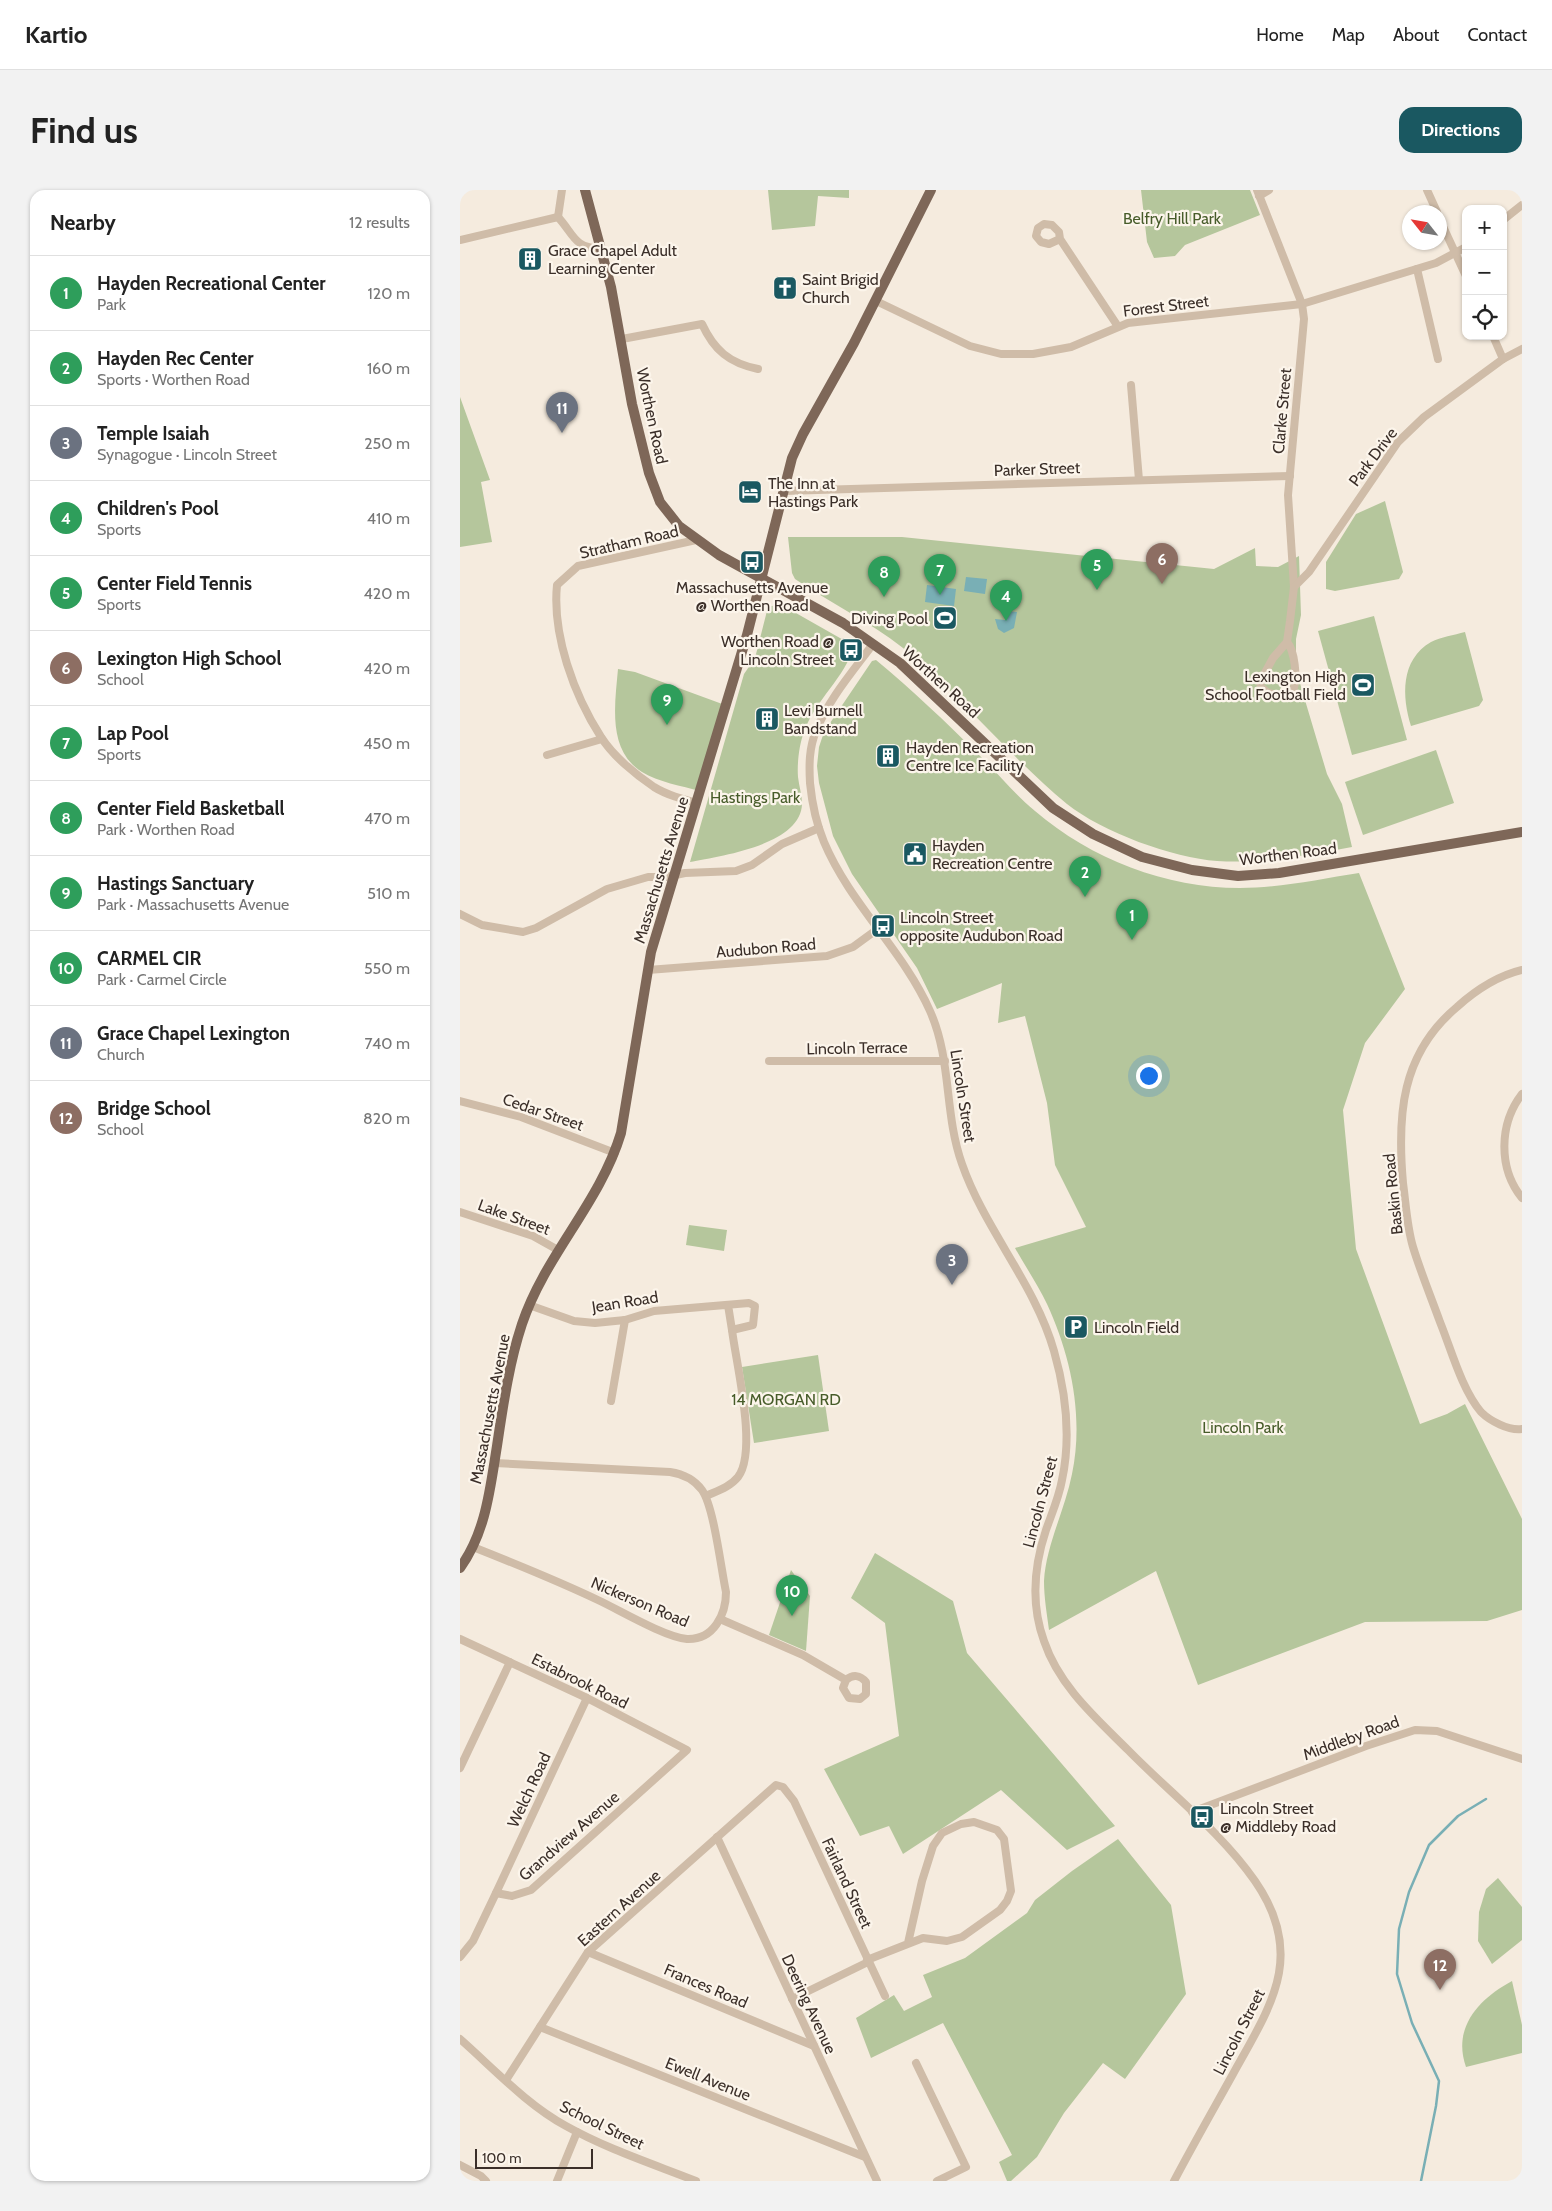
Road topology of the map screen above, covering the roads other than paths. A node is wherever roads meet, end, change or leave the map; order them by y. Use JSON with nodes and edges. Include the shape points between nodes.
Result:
{"nodes":[{"id":1,"x":562,"y":190,"type":"edge"},
{"id":2,"x":585,"y":190,"type":"edge"},
{"id":3,"x":931,"y":190,"type":"edge"},
{"id":4,"x":1269,"y":190,"type":"edge"},
{"id":5,"x":1427,"y":190,"type":"edge"},
{"id":6,"x":1258,"y":193,"type":"edge"},
{"id":7,"x":1434,"y":205,"type":"edge"},
{"id":8,"x":1522,"y":205,"type":"edge"},
{"id":9,"x":558,"y":217,"type":"junction"},
{"id":10,"x":1507,"y":217,"type":"edge"},
{"id":11,"x":1447,"y":234,"type":"edge"},
{"id":12,"x":1060,"y":239,"type":"dead end"},
{"id":13,"x":460,"y":240,"type":"edge"},
{"id":14,"x":601,"y":249,"type":"junction"},
{"id":15,"x":1462,"y":250,"type":"edge"},
{"id":16,"x":1456,"y":254,"type":"junction"},
{"id":17,"x":1462,"y":267,"type":"edge"},
{"id":18,"x":1417,"y":269,"type":"junction"},
{"id":19,"x":876,"y":301,"type":"junction"},
{"id":20,"x":1302,"y":304,"type":"junction"},
{"id":21,"x":1117,"y":326,"type":"junction"},
{"id":22,"x":622,"y":339,"type":"junction"},
{"id":23,"x":1495,"y":340,"type":"edge"},
{"id":24,"x":1522,"y":349,"type":"edge"},
{"id":25,"x":1438,"y":359,"type":"dead end"},
{"id":26,"x":1503,"y":359,"type":"junction"},
{"id":27,"x":758,"y":369,"type":"dead end"},
{"id":28,"x":1131,"y":385,"type":"dead end"},
{"id":29,"x":1290,"y":476,"type":"junction"},
{"id":30,"x":1139,"y":480,"type":"junction"},
{"id":31,"x":784,"y":491,"type":"junction"},
{"id":32,"x":696,"y":540,"type":"junction"},
{"id":33,"x":762,"y":579,"type":"junction"},
{"id":34,"x":1294,"y":587,"type":"junction"},
{"id":35,"x":1287,"y":642,"type":"junction"},
{"id":36,"x":873,"y":644,"type":"junction"},
{"id":37,"x":602,"y":739,"type":"junction"},
{"id":38,"x":547,"y":755,"type":"dead end"},
{"id":39,"x":697,"y":803,"type":"junction"},
{"id":40,"x":818,"y":828,"type":"junction"},
{"id":41,"x":1522,"y":832,"type":"edge"},
{"id":42,"x":675,"y":875,"type":"junction"},
{"id":43,"x":460,"y":914,"type":"edge"},
{"id":44,"x":879,"y":928,"type":"junction"},
{"id":45,"x":648,"y":970,"type":"junction"},
{"id":46,"x":1522,"y":970,"type":"edge"},
{"id":47,"x":770,"y":1061,"type":"dead end"},
{"id":48,"x":945,"y":1061,"type":"junction"},
{"id":49,"x":1522,"y":1094,"type":"edge"},
{"id":50,"x":460,"y":1101,"type":"edge"},
{"id":51,"x":615,"y":1153,"type":"junction"},
{"id":52,"x":1522,"y":1198,"type":"edge"},
{"id":53,"x":460,"y":1212,"type":"edge"},
{"id":54,"x":558,"y":1250,"type":"junction"},
{"id":55,"x":529,"y":1305,"type":"junction"},
{"id":56,"x":728,"y":1305,"type":"junction"},
{"id":57,"x":626,"y":1320,"type":"junction"},
{"id":58,"x":732,"y":1330,"type":"junction"},
{"id":59,"x":611,"y":1401,"type":"dead end"},
{"id":60,"x":1522,"y":1429,"type":"edge"},
{"id":61,"x":494,"y":1463,"type":"junction"},
{"id":62,"x":706,"y":1496,"type":"junction"},
{"id":63,"x":473,"y":1547,"type":"junction"},
{"id":64,"x":460,"y":1568,"type":"edge"},
{"id":65,"x":720,"y":1620,"type":"junction"},
{"id":66,"x":460,"y":1639,"type":"edge"},
{"id":67,"x":510,"y":1662,"type":"junction"},
{"id":68,"x":846,"y":1680,"type":"dead end"},
{"id":69,"x":587,"y":1698,"type":"junction"},
{"id":70,"x":686,"y":1750,"type":"joint"},
{"id":71,"x":1522,"y":1759,"type":"edge"},
{"id":72,"x":460,"y":1768,"type":"edge"},
{"id":73,"x":780,"y":1785,"type":"joint"},
{"id":74,"x":1192,"y":1812,"type":"junction"},
{"id":75,"x":717,"y":1837,"type":"junction"},
{"id":76,"x":496,"y":1893,"type":"junction"},
{"id":77,"x":908,"y":1943,"type":"junction"},
{"id":78,"x":588,"y":1952,"type":"junction"},
{"id":79,"x":460,"y":1957,"type":"edge"},
{"id":80,"x":868,"y":1961,"type":"junction"},
{"id":81,"x":885,"y":1996,"type":"dead end"},
{"id":82,"x":792,"y":1999,"type":"junction"},
{"id":83,"x":540,"y":2027,"type":"junction"},
{"id":84,"x":460,"y":2039,"type":"edge"},
{"id":85,"x":814,"y":2046,"type":"junction"},
{"id":86,"x":916,"y":2062,"type":"dead end"},
{"id":87,"x":506,"y":2080,"type":"junction"},
{"id":88,"x":576,"y":2132,"type":"junction"},
{"id":89,"x":865,"y":2157,"type":"junction"},
{"id":90,"x":460,"y":2165,"type":"edge"},
{"id":91,"x":486,"y":2181,"type":"edge"},
{"id":92,"x":557,"y":2181,"type":"edge"},
{"id":93,"x":696,"y":2181,"type":"edge"},
{"id":94,"x":877,"y":2181,"type":"edge"},
{"id":95,"x":937,"y":2181,"type":"edge"},
{"id":96,"x":1174,"y":2181,"type":"edge"}],
"edges":[{"from":1,"to":9,"type":"street"},
{"from":2,"to":14,"type":"main road","name":"Worthen Road"},
{"from":3,"to":19,"type":"main road","name":"Massachusetts Avenue"},
{"from":4,"to":6,"type":"street"},
{"from":5,"to":7,"type":"street"},
{"from":6,"to":20,"type":"street","name":"Clarke Street"},
{"from":8,"to":10,"type":"street"},
{"from":9,"to":13,"type":"street"},
{"from":9,"to":14,"type":"street","via":[[576,242]]},
{"from":11,"to":16,"type":"street"},
{"from":12,"to":21,"type":"street"},
{"from":14,"to":22,"type":"main road","name":"Worthen Road"},
{"from":15,"to":16,"type":"street","name":"Forest Street"},
{"from":16,"to":17,"type":"street"},
{"from":16,"to":18,"type":"street","name":"Forest Street"},
{"from":18,"to":20,"type":"street","name":"Forest Street"},
{"from":18,"to":25,"type":"street"},
{"from":19,"to":21,"type":"street","name":"Forest Street","via":[[955,340],[1001,354],[1033,354],[1064,349]]},
{"from":19,"to":31,"type":"main road","name":"Massachusetts Avenue","via":[[803,434],[792,458]]},
{"from":20,"to":21,"type":"street","name":"Forest Street"},
{"from":20,"to":29,"type":"street","name":"Clarke Street","via":[[1304,328]]},
{"from":22,"to":27,"type":"street","via":[[702,324],[711,343],[723,354]]},
{"from":22,"to":32,"type":"main road","name":"Worthen Road","via":[[632,404],[649,473],[660,502],[679,526]]},
{"from":23,"to":26,"type":"street"},
{"from":24,"to":26,"type":"street","name":"Park Drive"},
{"from":26,"to":34,"type":"street","name":"Park Drive","via":[[1424,417],[1398,442],[1309,572]]},
{"from":28,"to":30,"type":"street"},
{"from":29,"to":30,"type":"street","name":"Parker Street"},
{"from":29,"to":34,"type":"street","name":"Clarke Street","via":[[1288,495]]},
{"from":30,"to":31,"type":"street","name":"Parker Street"},
{"from":31,"to":33,"type":"main road","name":"Massachusetts Avenue"},
{"from":32,"to":33,"type":"main road","name":"Worthen Road"},
{"from":32,"to":37,"type":"street","name":"Stratham Road","via":[[578,566],[557,585],[555,604],[562,642],[585,708]]},
{"from":33,"to":36,"type":"main road","name":"Worthen Road","via":[[843,623]]},
{"from":33,"to":39,"type":"main road","name":"Massachusetts Avenue"},
{"from":34,"to":35,"type":"street","name":"Clarke Street"},
{"from":35,"to":35,"type":"street","name":"Clarke Street","via":[[1273,658],[1260,682],[1261,687],[1271,694],[1284,694],[1294,688],[1293,663]]},
{"from":36,"to":40,"type":"street","name":"Lincoln Street","via":[[824,715],[813,739],[809,770]]},
{"from":36,"to":41,"type":"main road","name":"Worthen Road","via":[[900,663],[1053,808],[1093,834],[1142,857],[1213,874],[1238,876],[1279,873]]},
{"from":37,"to":38,"type":"street"},
{"from":37,"to":39,"type":"street","via":[[655,787]]},
{"from":39,"to":42,"type":"main road","name":"Massachusetts Avenue"},
{"from":40,"to":42,"type":"street","via":[[782,844],[752,866],[736,871]]},
{"from":40,"to":44,"type":"street","name":"Lincoln Street","via":[[841,873]]},
{"from":42,"to":43,"type":"street","via":[[648,876],[607,890],[523,932],[482,925]]},
{"from":42,"to":45,"type":"main road","name":"Massachusetts Avenue"},
{"from":44,"to":45,"type":"street","name":"Audubon Road","via":[[853,947],[828,956]]},
{"from":44,"to":48,"type":"street","name":"Lincoln Street","via":[[905,964],[927,1005],[941,1040]]},
{"from":45,"to":51,"type":"main road","name":"Massachusetts Avenue"},
{"from":46,"to":60,"type":"street","name":"Baskin Road","via":[[1476,990],[1432,1033],[1411,1069],[1401,1127],[1404,1194],[1413,1245],[1459,1371],[1482,1413],[1515,1430]]},
{"from":47,"to":48,"type":"street","name":"Lincoln Terrace"},
{"from":48,"to":74,"type":"street","name":"Lincoln Street","via":[[950,1115],[960,1159],[976,1200],[1040,1312],[1054,1351],[1065,1405],[1068,1450],[1062,1484],[1041,1547],[1036,1582],[1036,1613],[1042,1637],[1056,1671],[1072,1691]]},
{"from":49,"to":52,"type":"street","via":[[1508,1119],[1504,1153],[1507,1171]]},
{"from":50,"to":51,"type":"street","name":"Cedar Street","via":[[521,1117]]},
{"from":51,"to":54,"type":"main road","name":"Massachusetts Avenue","via":[[603,1180]]},
{"from":53,"to":54,"type":"street","name":"Lake Street","via":[[533,1236]]},
{"from":54,"to":55,"type":"main road","name":"Massachusetts Avenue"},
{"from":55,"to":57,"type":"street","name":"Jean Road","via":[[574,1321]]},
{"from":55,"to":61,"type":"main road","name":"Massachusetts Avenue","via":[[513,1357]]},
{"from":56,"to":57,"type":"street","name":"Jean Road","via":[[654,1311]]},
{"from":56,"to":58,"type":"street"},
{"from":56,"to":58,"type":"street","name":"Jean Road","via":[[749,1303],[755,1306],[753,1324]]},
{"from":57,"to":59,"type":"street"},
{"from":58,"to":62,"type":"street","via":[[746,1429],[746,1460],[735,1480]]},
{"from":61,"to":62,"type":"street","via":[[678,1473],[692,1479]]},
{"from":61,"to":63,"type":"main road","name":"Massachusetts Avenue","via":[[483,1523]]},
{"from":62,"to":65,"type":"street","via":[[726,1592]]},
{"from":63,"to":64,"type":"main road","name":"Massachusetts Avenue"},
{"from":63,"to":65,"type":"street","name":"Nickerson Road","via":[[538,1572],[682,1638],[700,1637]]},
{"from":65,"to":68,"type":"street","via":[[803,1655]]},
{"from":66,"to":67,"type":"street","name":"Estabrook Road"},
{"from":67,"to":69,"type":"street","name":"Estabrook Road"},
{"from":67,"to":72,"type":"street"},
{"from":69,"to":70,"type":"street","name":"Estabrook Road"},
{"from":69,"to":76,"type":"street","name":"Welch Road"},
{"from":70,"to":76,"type":"street","name":"Grandview Avenue","via":[[531,1890],[512,1896]]},
{"from":71,"to":74,"type":"street","name":"Middleby Road","via":[[1437,1731],[1415,1730]]},
{"from":73,"to":75,"type":"street","name":"Eastern Avenue","via":[[776,1785]]},
{"from":73,"to":80,"type":"street","name":"Fairland Street","via":[[794,1801]]},
{"from":74,"to":96,"type":"street","name":"Lincoln Street","via":[[1248,1872],[1267,1899],[1279,1941],[1280,1969],[1270,2008]]},
{"from":75,"to":78,"type":"street","name":"Eastern Avenue"},
{"from":75,"to":82,"type":"street","name":"Deering Avenue"},
{"from":76,"to":79,"type":"street","via":[[473,1941]]},
{"from":77,"to":77,"type":"street","via":[[923,1938],[947,1941],[962,1936],[1008,1901],[1010,1876],[1004,1839],[997,1830],[974,1822],[961,1824],[942,1834],[933,1846],[922,1881]]},
{"from":77,"to":80,"type":"street"},
{"from":78,"to":83,"type":"street","name":"Eastern Avenue"},
{"from":78,"to":85,"type":"street","name":"Frances Road"},
{"from":80,"to":81,"type":"street","name":"Fairland Street"},
{"from":80,"to":82,"type":"street"},
{"from":82,"to":85,"type":"street","name":"Deering Avenue"},
{"from":83,"to":87,"type":"street","name":"Eastern Avenue"},
{"from":83,"to":89,"type":"street","name":"Ewell Avenue"},
{"from":84,"to":87,"type":"street","name":"School Street"},
{"from":85,"to":89,"type":"street","name":"Deering Avenue"},
{"from":86,"to":95,"type":"street","via":[[966,2167]]},
{"from":87,"to":88,"type":"street","name":"School Street"},
{"from":88,"to":92,"type":"street"},
{"from":88,"to":93,"type":"street","name":"School Street"},
{"from":89,"to":94,"type":"street","name":"Deering Avenue"},
{"from":90,"to":91,"type":"street"}]}
